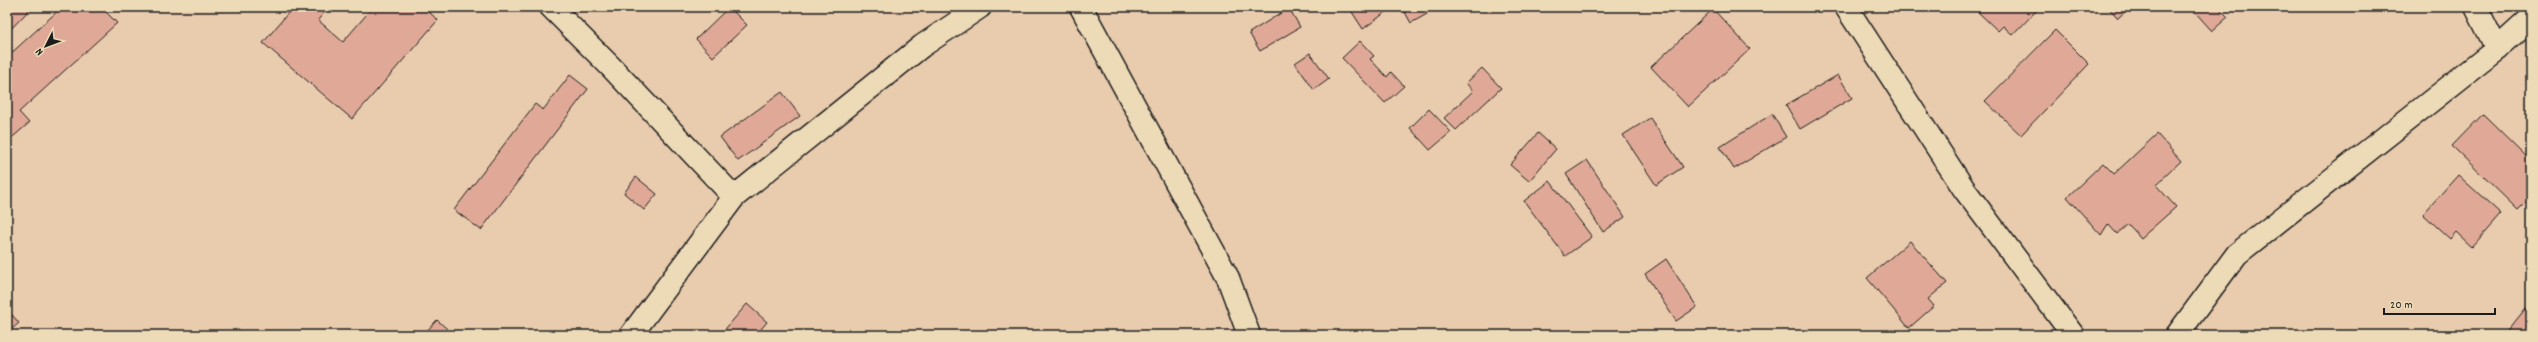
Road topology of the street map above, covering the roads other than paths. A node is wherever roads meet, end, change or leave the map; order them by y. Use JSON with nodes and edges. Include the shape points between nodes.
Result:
{"nodes":[{"id":1,"x":551,"y":7,"type":"edge"},
{"id":2,"x":980,"y":7,"type":"edge"},
{"id":3,"x":1082,"y":7,"type":"edge"},
{"id":4,"x":1846,"y":7,"type":"edge"},
{"id":5,"x":2476,"y":7,"type":"edge"},
{"id":6,"x":2531,"y":18,"type":"edge"},
{"id":7,"x":2497,"y":49,"type":"junction"},
{"id":8,"x":734,"y":197,"type":"junction"},
{"id":9,"x":631,"y":335,"type":"edge"},
{"id":10,"x":1249,"y":335,"type":"edge"},
{"id":11,"x":2073,"y":335,"type":"edge"},
{"id":12,"x":2177,"y":335,"type":"edge"}],
"edges":[{"from":1,"to":8,"type":"street"},
{"from":2,"to":8,"type":"street","via":[[922,46]]},
{"from":3,"to":10,"type":"street","via":[[1228,278]]},
{"from":4,"to":11,"type":"street","via":[[1964,189]]},
{"from":5,"to":7,"type":"street"},
{"from":6,"to":7,"type":"street"},
{"from":7,"to":12,"type":"street","via":[[2237,254]]},
{"from":8,"to":9,"type":"street"}]}
